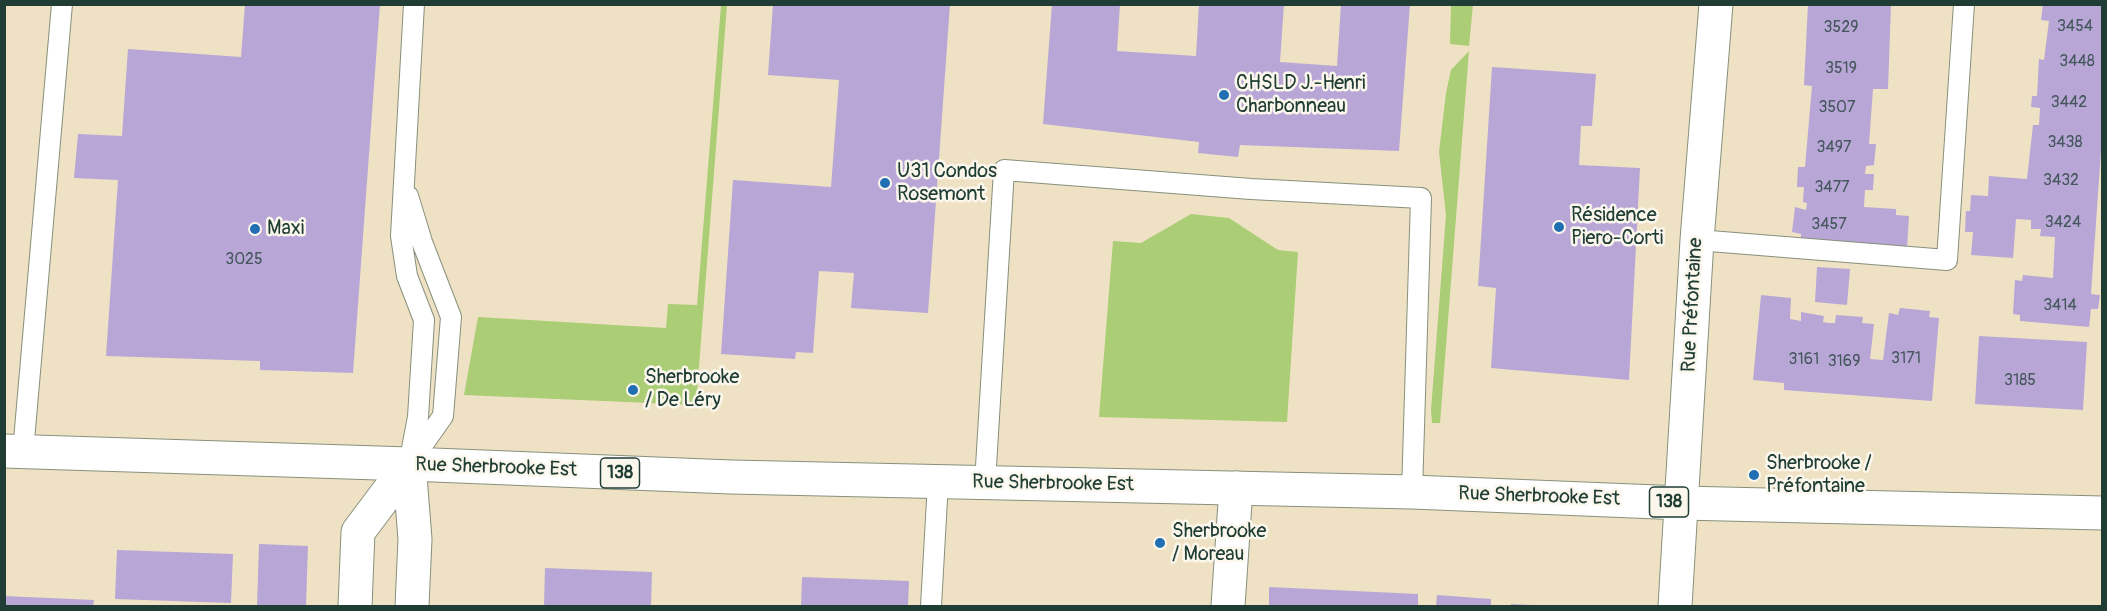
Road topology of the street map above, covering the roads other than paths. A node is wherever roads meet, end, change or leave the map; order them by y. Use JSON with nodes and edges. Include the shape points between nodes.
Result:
{"nodes":[{"id":1,"x":62,"y":4,"type":"edge"},
{"id":2,"x":414,"y":4,"type":"edge"},
{"id":3,"x":1716,"y":4,"type":"edge"},
{"id":4,"x":1964,"y":4,"type":"edge"},
{"id":5,"x":404,"y":182,"type":"junction"},
{"id":6,"x":1697,"y":240,"type":"junction"},
{"id":7,"x":14,"y":452,"type":"edge"},
{"id":8,"x":409,"y":464,"type":"junction"},
{"id":9,"x":938,"y":482,"type":"junction"},
{"id":10,"x":985,"y":483,"type":"junction"},
{"id":11,"x":1236,"y":488,"type":"junction"},
{"id":12,"x":1412,"y":492,"type":"junction"},
{"id":13,"x":1682,"y":503,"type":"junction"},
{"id":14,"x":2103,"y":513,"type":"edge"},
{"id":15,"x":355,"y":606,"type":"edge"},
{"id":16,"x":412,"y":606,"type":"edge"},
{"id":17,"x":931,"y":606,"type":"edge"},
{"id":18,"x":1228,"y":606,"type":"edge"},
{"id":19,"x":1675,"y":606,"type":"edge"}],
"edges":[{"from":1,"to":7,"type":"lane"},
{"from":2,"to":5,"type":"lane"},
{"from":3,"to":6,"type":"main road","name":"Rue Préfontaine"},
{"from":4,"to":6,"type":"lane","via":[[1947,260]]},
{"from":5,"to":8,"type":"lane","via":[[401,236],[407,276],[424,320],[418,417]]},
{"from":5,"to":8,"type":"lane","via":[[451,316],[443,416]]},
{"from":6,"to":13,"type":"main road","name":"Rue Préfontaine"},
{"from":7,"to":8,"type":"main road","name":"Rue Sherbrooke Est","number":"138"},
{"from":8,"to":9,"type":"main road","name":"Rue Sherbrooke Est","number":"138"},
{"from":8,"to":15,"type":"main road","via":[[358,532]]},
{"from":8,"to":16,"type":"main road","via":[[416,539]]},
{"from":9,"to":10,"type":"main road","name":"Rue Sherbrooke Est","number":"138"},
{"from":9,"to":17,"type":"lane"},
{"from":10,"to":11,"type":"main road","name":"Rue Sherbrooke Est","number":"138"},
{"from":10,"to":12,"type":"lane","via":[[1004,170],[1421,198]]},
{"from":11,"to":12,"type":"main road","name":"Rue Sherbrooke Est","number":"138"},
{"from":11,"to":18,"type":"main road"},
{"from":12,"to":13,"type":"main road","name":"Rue Sherbrooke Est","number":"138"},
{"from":13,"to":14,"type":"main road","name":"Rue Sherbrooke Est","number":"138"},
{"from":13,"to":19,"type":"main road","name":"Rue Préfontaine"}]}
